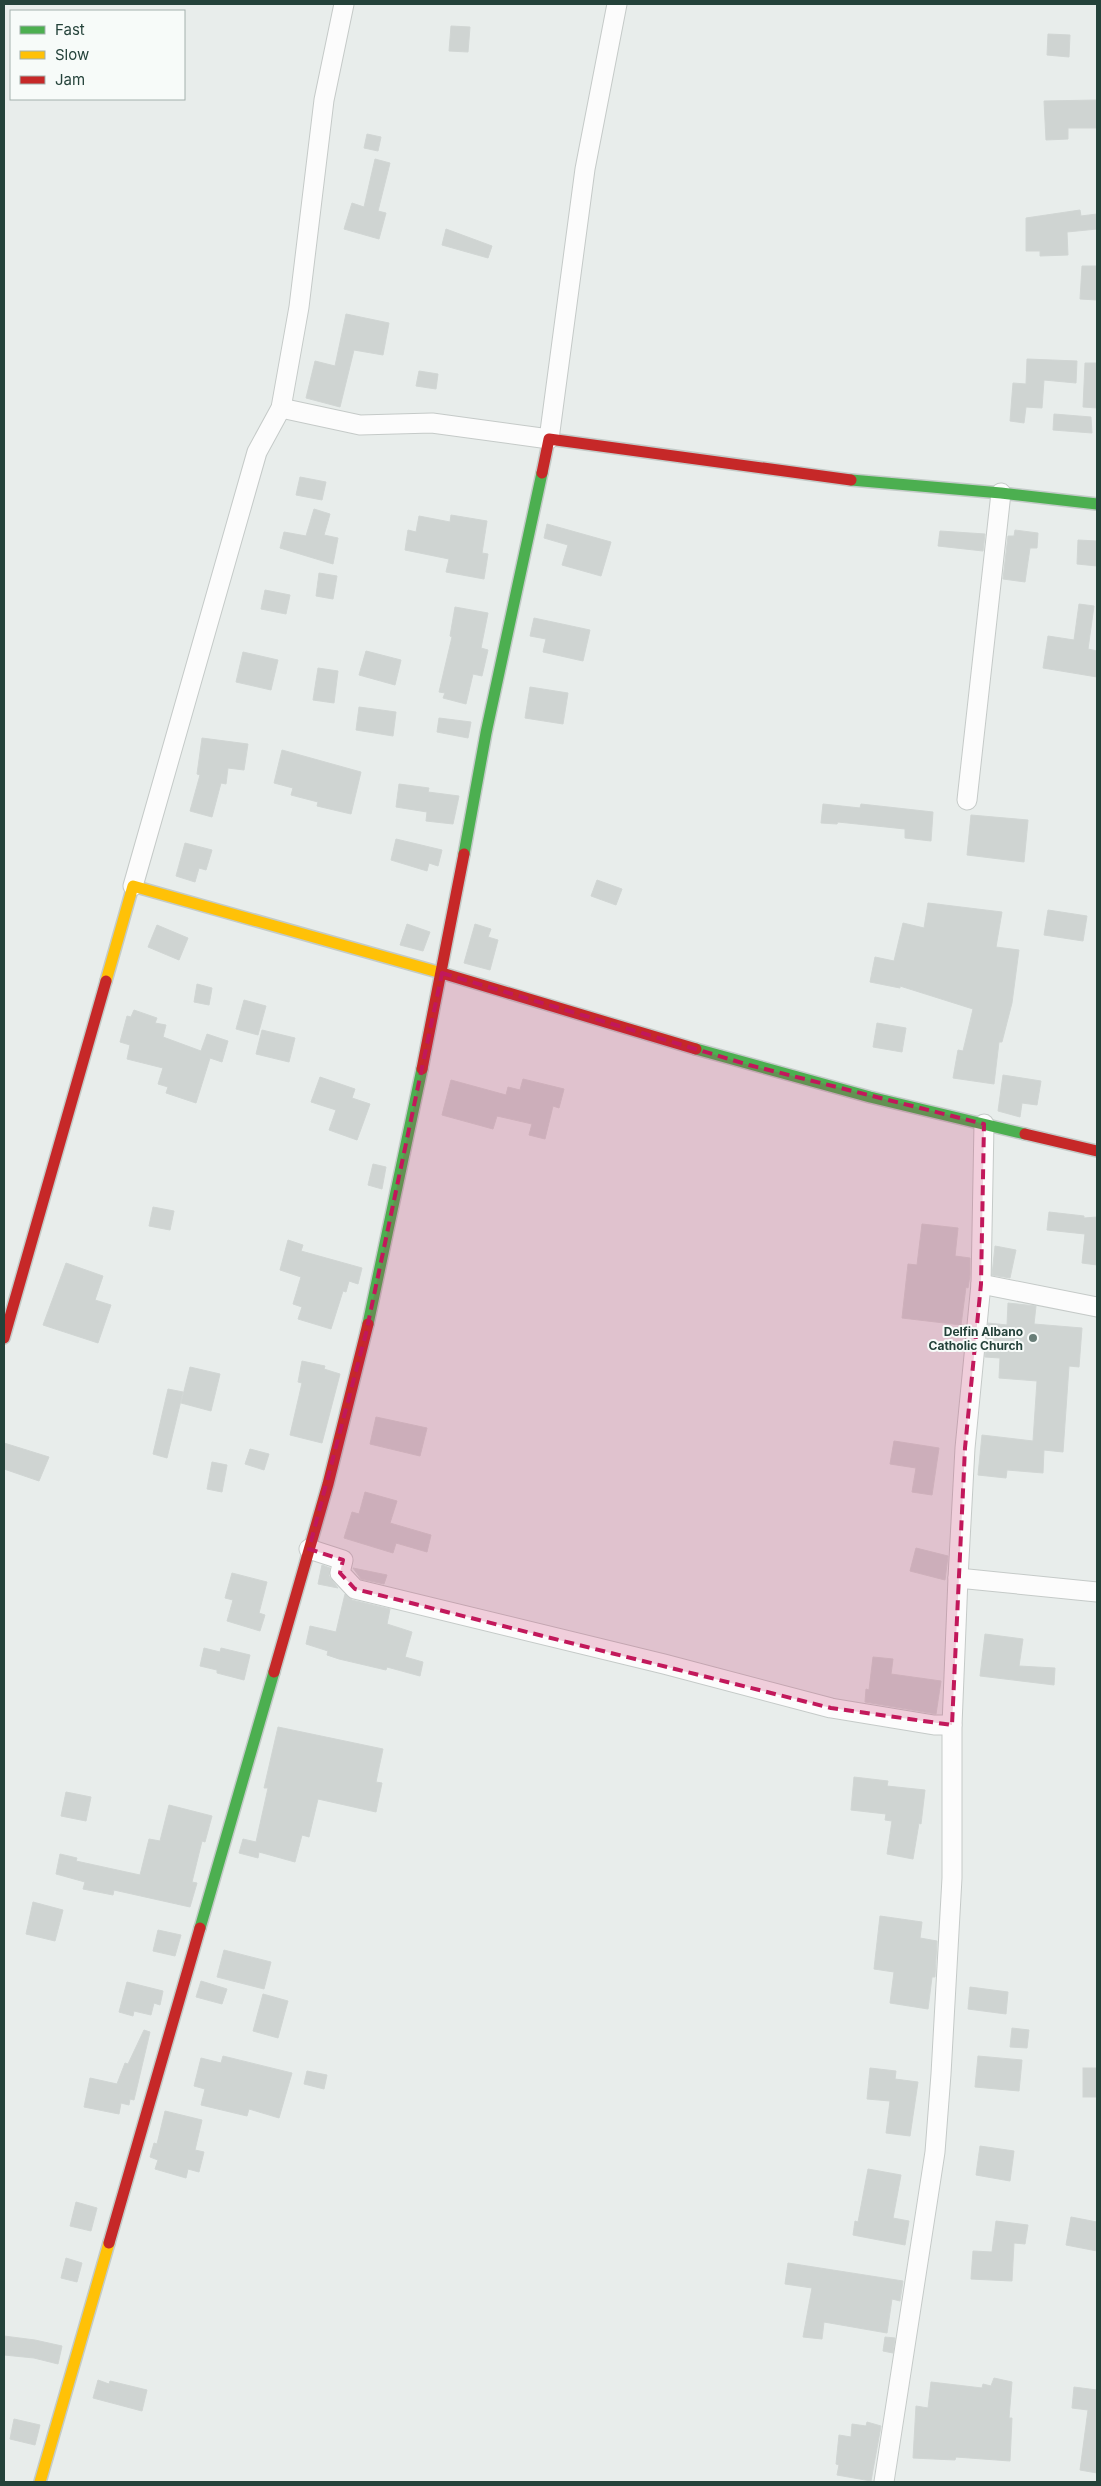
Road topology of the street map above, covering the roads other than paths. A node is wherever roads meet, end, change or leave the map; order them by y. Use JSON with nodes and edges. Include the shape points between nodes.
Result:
{"nodes":[{"id":1,"x":344,"y":4,"type":"edge"},
{"id":2,"x":617,"y":4,"type":"edge"},
{"id":3,"x":281,"y":408,"type":"junction"},
{"id":4,"x":549,"y":439,"type":"junction"},
{"id":5,"x":1001,"y":493,"type":"junction"},
{"id":6,"x":1097,"y":504,"type":"edge"},
{"id":7,"x":967,"y":800,"type":"dead end"},
{"id":8,"x":133,"y":886,"type":"junction"},
{"id":9,"x":442,"y":973,"type":"junction"},
{"id":10,"x":984,"y":1124,"type":"junction"},
{"id":11,"x":1097,"y":1151,"type":"edge"},
{"id":12,"x":981,"y":1284,"type":"junction"},
{"id":13,"x":1097,"y":1307,"type":"edge"},
{"id":14,"x":4,"y":1338,"type":"edge"},
{"id":15,"x":309,"y":1549,"type":"junction"},
{"id":16,"x":958,"y":1578,"type":"junction"},
{"id":17,"x":1097,"y":1592,"type":"edge"},
{"id":18,"x":952,"y":1725,"type":"junction"},
{"id":19,"x":40,"y":2482,"type":"edge"},
{"id":20,"x":884,"y":2482,"type":"edge"}],
"edges":[{"from":1,"to":3,"type":"street","via":[[324,100],[299,308]]},
{"from":2,"to":4,"type":"street","via":[[585,169]]},
{"from":3,"to":4,"type":"street","via":[[360,425],[432,423]]},
{"from":3,"to":8,"type":"street","via":[[258,452]]},
{"from":4,"to":5,"type":"street","via":[[835,479]]},
{"from":4,"to":9,"type":"street","via":[[486,733]]},
{"from":5,"to":6,"type":"street"},
{"from":5,"to":7,"type":"street"},
{"from":8,"to":9,"type":"street"},
{"from":8,"to":14,"type":"street"},
{"from":9,"to":10,"type":"street","via":[[749,1065]]},
{"from":9,"to":15,"type":"street","via":[[366,1333]]},
{"from":10,"to":11,"type":"street"},
{"from":10,"to":12,"type":"street"},
{"from":12,"to":13,"type":"street"},
{"from":12,"to":16,"type":"street","via":[[965,1448]]},
{"from":15,"to":18,"type":"street","via":[[343,1560],[340,1573],[355,1589],[831,1708],[934,1725]]},
{"from":15,"to":19,"type":"street"},
{"from":16,"to":17,"type":"street"},
{"from":16,"to":18,"type":"street"},
{"from":18,"to":20,"type":"street","via":[[952,1878],[935,2152]]}]}
